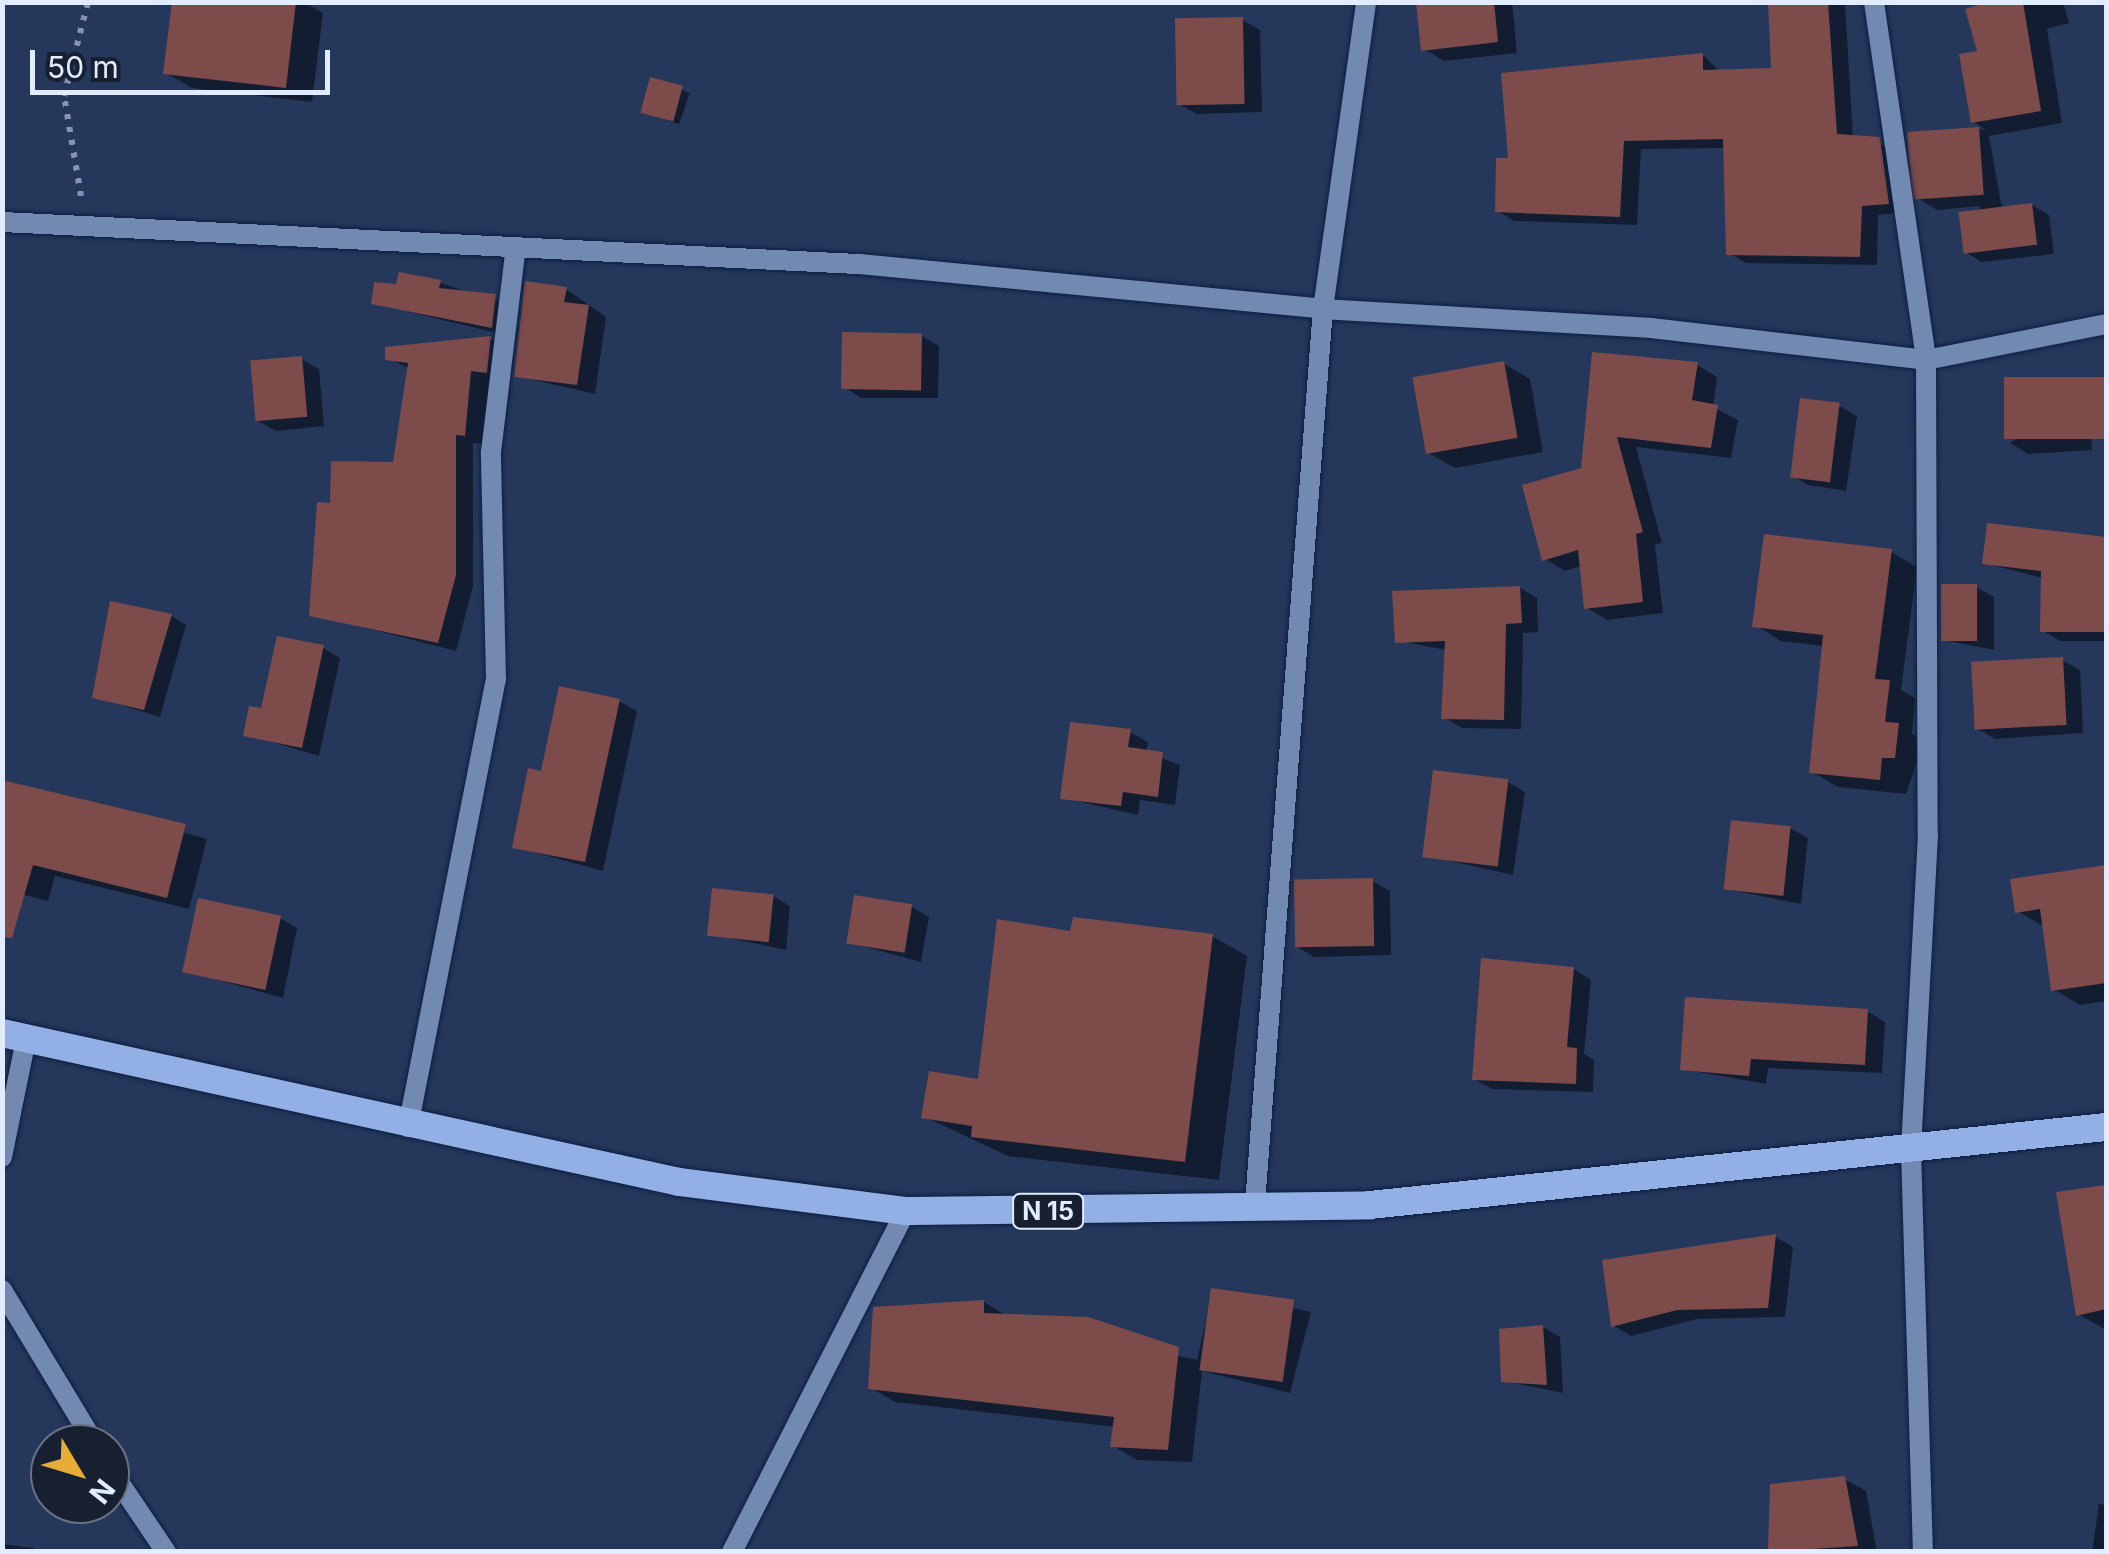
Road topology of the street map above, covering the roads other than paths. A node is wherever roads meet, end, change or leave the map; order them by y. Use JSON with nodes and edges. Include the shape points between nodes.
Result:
{"nodes":[{"id":1,"x":1366,"y":2,"type":"edge"},
{"id":2,"x":1874,"y":2,"type":"edge"},
{"id":3,"x":2,"y":222,"type":"edge"},
{"id":4,"x":516,"y":252,"type":"junction"},
{"id":5,"x":1323,"y":309,"type":"junction"},
{"id":6,"x":2106,"y":324,"type":"edge"},
{"id":7,"x":1926,"y":360,"type":"junction"},
{"id":8,"x":14,"y":1036,"type":"edge"},
{"id":9,"x":408,"y":1126,"type":"junction"},
{"id":10,"x":2106,"y":1126,"type":"edge"},
{"id":11,"x":1912,"y":1150,"type":"junction"},
{"id":12,"x":2,"y":1157,"type":"edge"},
{"id":13,"x":1255,"y":1204,"type":"junction"},
{"id":14,"x":906,"y":1211,"type":"junction"},
{"id":15,"x":2,"y":1290,"type":"edge"},
{"id":16,"x":83,"y":1424,"type":"edge"},
{"id":17,"x":130,"y":1498,"type":"edge"},
{"id":18,"x":166,"y":1552,"type":"edge"},
{"id":19,"x":732,"y":1552,"type":"edge"},
{"id":20,"x":1923,"y":1552,"type":"edge"}],
"edges":[{"from":1,"to":5,"type":"street"},
{"from":2,"to":7,"type":"street"},
{"from":3,"to":4,"type":"street"},
{"from":4,"to":5,"type":"street","via":[[878,265]]},
{"from":4,"to":9,"type":"street","via":[[491,452],[496,679]]},
{"from":5,"to":7,"type":"street","via":[[1651,328]]},
{"from":5,"to":13,"type":"street"},
{"from":6,"to":7,"type":"street"},
{"from":7,"to":11,"type":"street","via":[[1928,815]]},
{"from":8,"to":9,"type":"highway","number":"N 15"},
{"from":8,"to":12,"type":"street"},
{"from":9,"to":14,"type":"highway","number":"N 15","via":[[679,1182]]},
{"from":10,"to":11,"type":"highway","number":"N 15"},
{"from":11,"to":13,"type":"highway","number":"N 15","via":[[1551,1192]]},
{"from":11,"to":20,"type":"street"},
{"from":13,"to":14,"type":"highway","number":"N 15"},
{"from":14,"to":19,"type":"street"},
{"from":15,"to":16,"type":"street"},
{"from":17,"to":18,"type":"street"}]}
